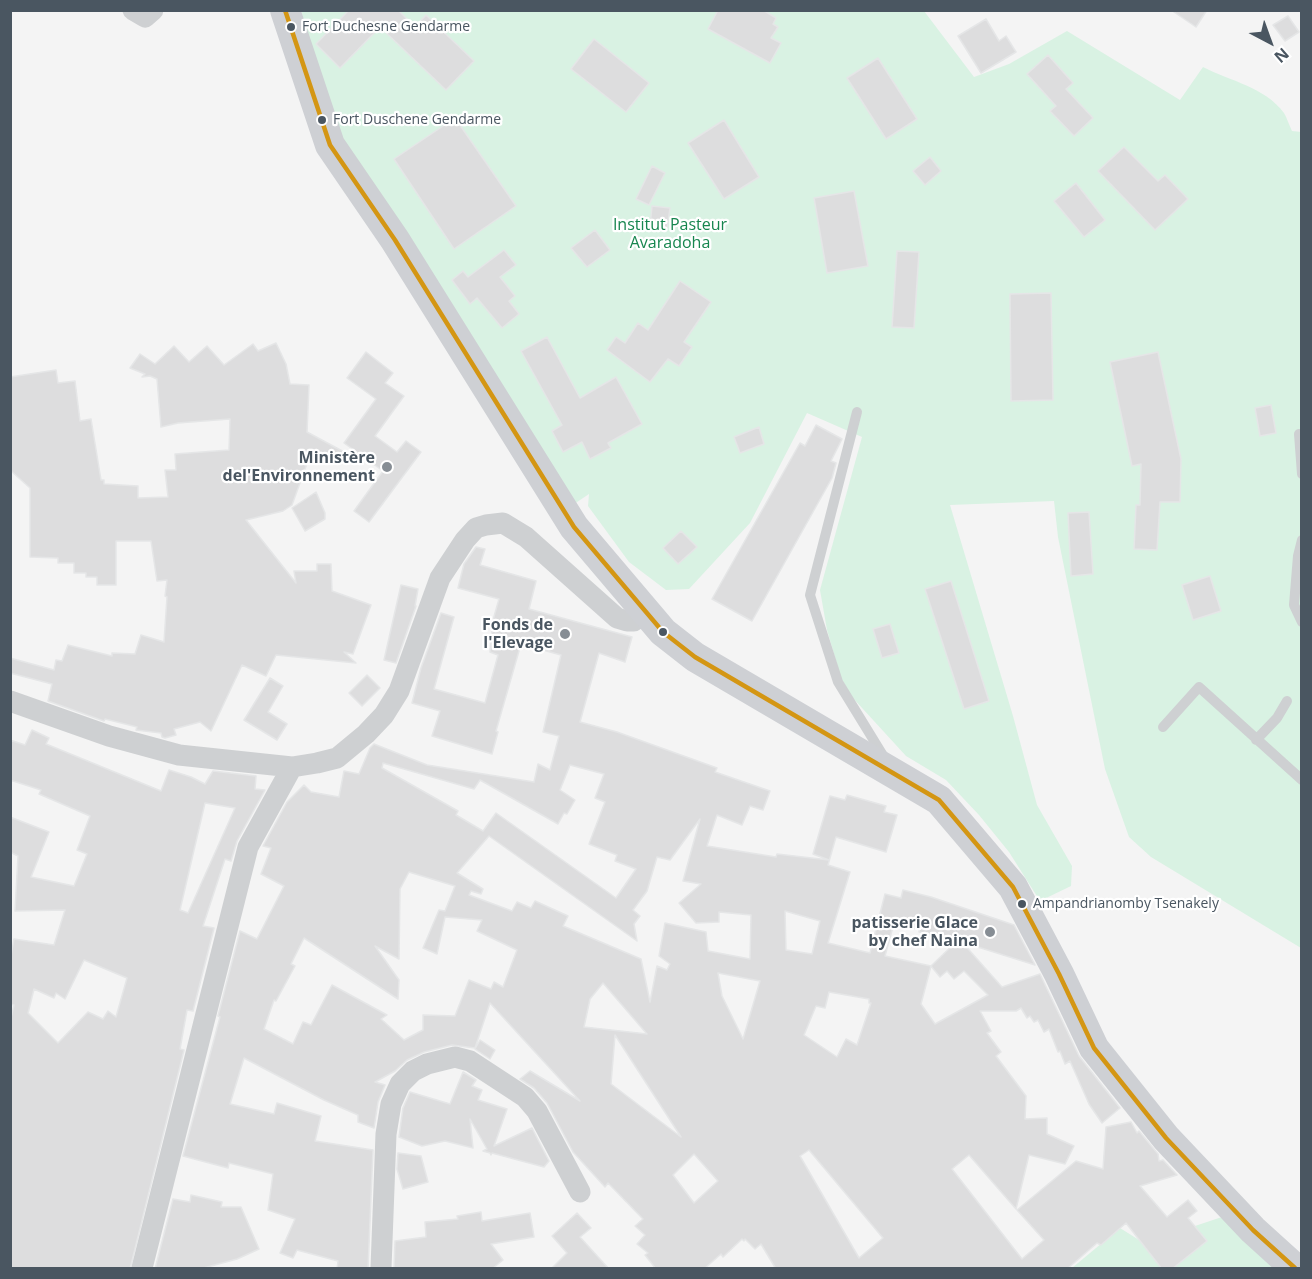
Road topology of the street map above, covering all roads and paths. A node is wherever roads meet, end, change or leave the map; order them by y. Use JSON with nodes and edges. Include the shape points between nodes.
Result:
{"nodes":[{"id":1,"x":133,"y":10,"type":"edge"},
{"id":2,"x":153,"y":10,"type":"edge"},
{"id":3,"x":292,"y":18,"type":"edge"},
{"id":4,"x":856,"y":412,"type":"dead end"},
{"id":5,"x":1299,"y":434,"type":"dead end"},
{"id":6,"x":1302,"y":474,"type":"edge"},
{"id":7,"x":1302,"y":540,"type":"edge"},
{"id":8,"x":645,"y":611,"type":"junction"},
{"id":9,"x":1302,"y":622,"type":"edge"},
{"id":10,"x":10,"y":701,"type":"edge"},
{"id":11,"x":1287,"y":701,"type":"dead end"},
{"id":12,"x":1163,"y":727,"type":"dead end"},
{"id":13,"x":1256,"y":740,"type":"junction"},
{"id":14,"x":292,"y":767,"type":"junction"},
{"id":15,"x":894,"y":773,"type":"junction"},
{"id":16,"x":1302,"y":780,"type":"edge"},
{"id":17,"x":580,"y":1192,"type":"dead end"},
{"id":18,"x":142,"y":1269,"type":"edge"},
{"id":19,"x":381,"y":1269,"type":"edge"},
{"id":20,"x":1295,"y":1269,"type":"edge"}],
"edges":[{"from":1,"to":2,"type":"street","via":[[146,17]]},
{"from":3,"to":8,"type":"main road","via":[[330,145],[395,240],[574,527]]},
{"from":4,"to":15,"type":"lane","via":[[810,595],[838,682]]},
{"from":5,"to":6,"type":"lane"},
{"from":7,"to":9,"type":"lane","via":[[1294,605]]},
{"from":8,"to":14,"type":"street","via":[[634,621],[617,618],[526,537],[503,523],[476,528],[440,578],[399,691],[384,715],[337,758]]},
{"from":8,"to":15,"type":"main road","via":[[663,632],[695,657]]},
{"from":10,"to":14,"type":"street","via":[[109,736],[179,755]]},
{"from":11,"to":13,"type":"lane","via":[[1278,718]]},
{"from":12,"to":13,"type":"lane","via":[[1199,687]]},
{"from":13,"to":16,"type":"lane"},
{"from":14,"to":18,"type":"street","via":[[248,847]]},
{"from":15,"to":20,"type":"main road","via":[[939,800],[1013,887],[1094,1048],[1166,1138]]},
{"from":17,"to":19,"type":"street","via":[[525,1097],[470,1061],[455,1057],[427,1064],[400,1084],[391,1104],[386,1134]]}]}
